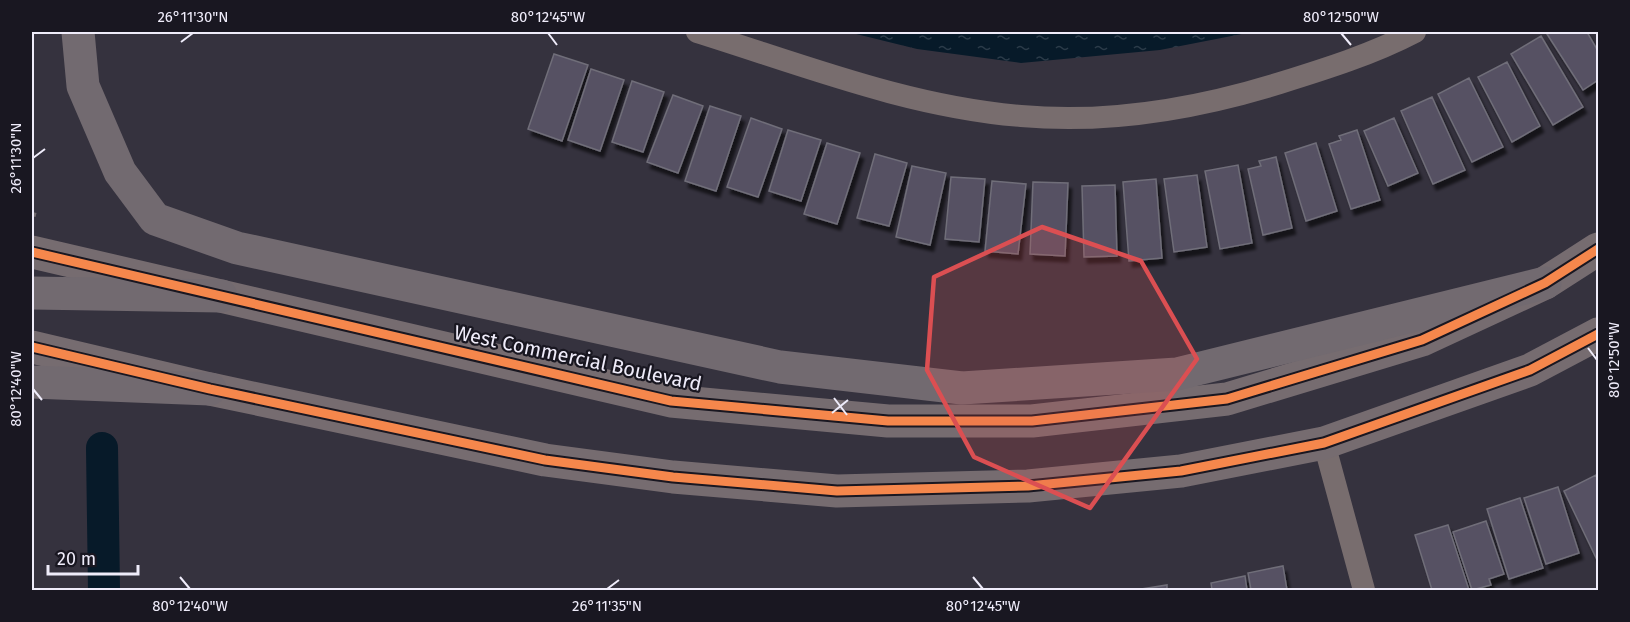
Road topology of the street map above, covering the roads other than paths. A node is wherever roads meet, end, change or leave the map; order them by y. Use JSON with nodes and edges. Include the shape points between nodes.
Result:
{"nodes":[{"id":1,"x":78,"y":32,"type":"edge"},
{"id":2,"x":697,"y":32,"type":"edge"},
{"id":3,"x":1415,"y":32,"type":"edge"},
{"id":4,"x":1599,"y":249,"type":"edge"},
{"id":5,"x":34,"y":252,"type":"edge"},
{"id":6,"x":1545,"y":283,"type":"junction"},
{"id":7,"x":32,"y":293,"type":"edge"},
{"id":8,"x":221,"y":296,"type":"junction"},
{"id":9,"x":1599,"y":334,"type":"edge"},
{"id":10,"x":34,"y":348,"type":"edge"},
{"id":11,"x":32,"y":382,"type":"edge"},
{"id":12,"x":210,"y":388,"type":"junction"},
{"id":13,"x":1324,"y":443,"type":"junction"},
{"id":14,"x":1364,"y":591,"type":"edge"}],
"edges":[{"from":1,"to":6,"type":"highway","via":[[83,86],[120,172],[155,219],[237,248],[780,367],[962,388],[1177,374]]},
{"from":2,"to":3,"type":"street","via":[[891,93],[978,111],[1065,118],[1162,112],[1215,101],[1312,73]]},
{"from":4,"to":6,"type":"highway","name":"West Commercial Boulevard"},
{"from":5,"to":8,"type":"highway","name":"West Commercial Boulevard"},
{"from":6,"to":8,"type":"highway","name":"West Commercial Boulevard","via":[[1422,340],[1227,399],[1032,421],[888,420],[671,400]]},
{"from":7,"to":8,"type":"highway"},
{"from":9,"to":13,"type":"highway","via":[[1530,370]]},
{"from":10,"to":12,"type":"highway"},
{"from":11,"to":12,"type":"highway"},
{"from":12,"to":13,"type":"highway","via":[[545,460],[673,477],[837,491],[1028,486],[1181,471]]},
{"from":13,"to":14,"type":"street"}]}
